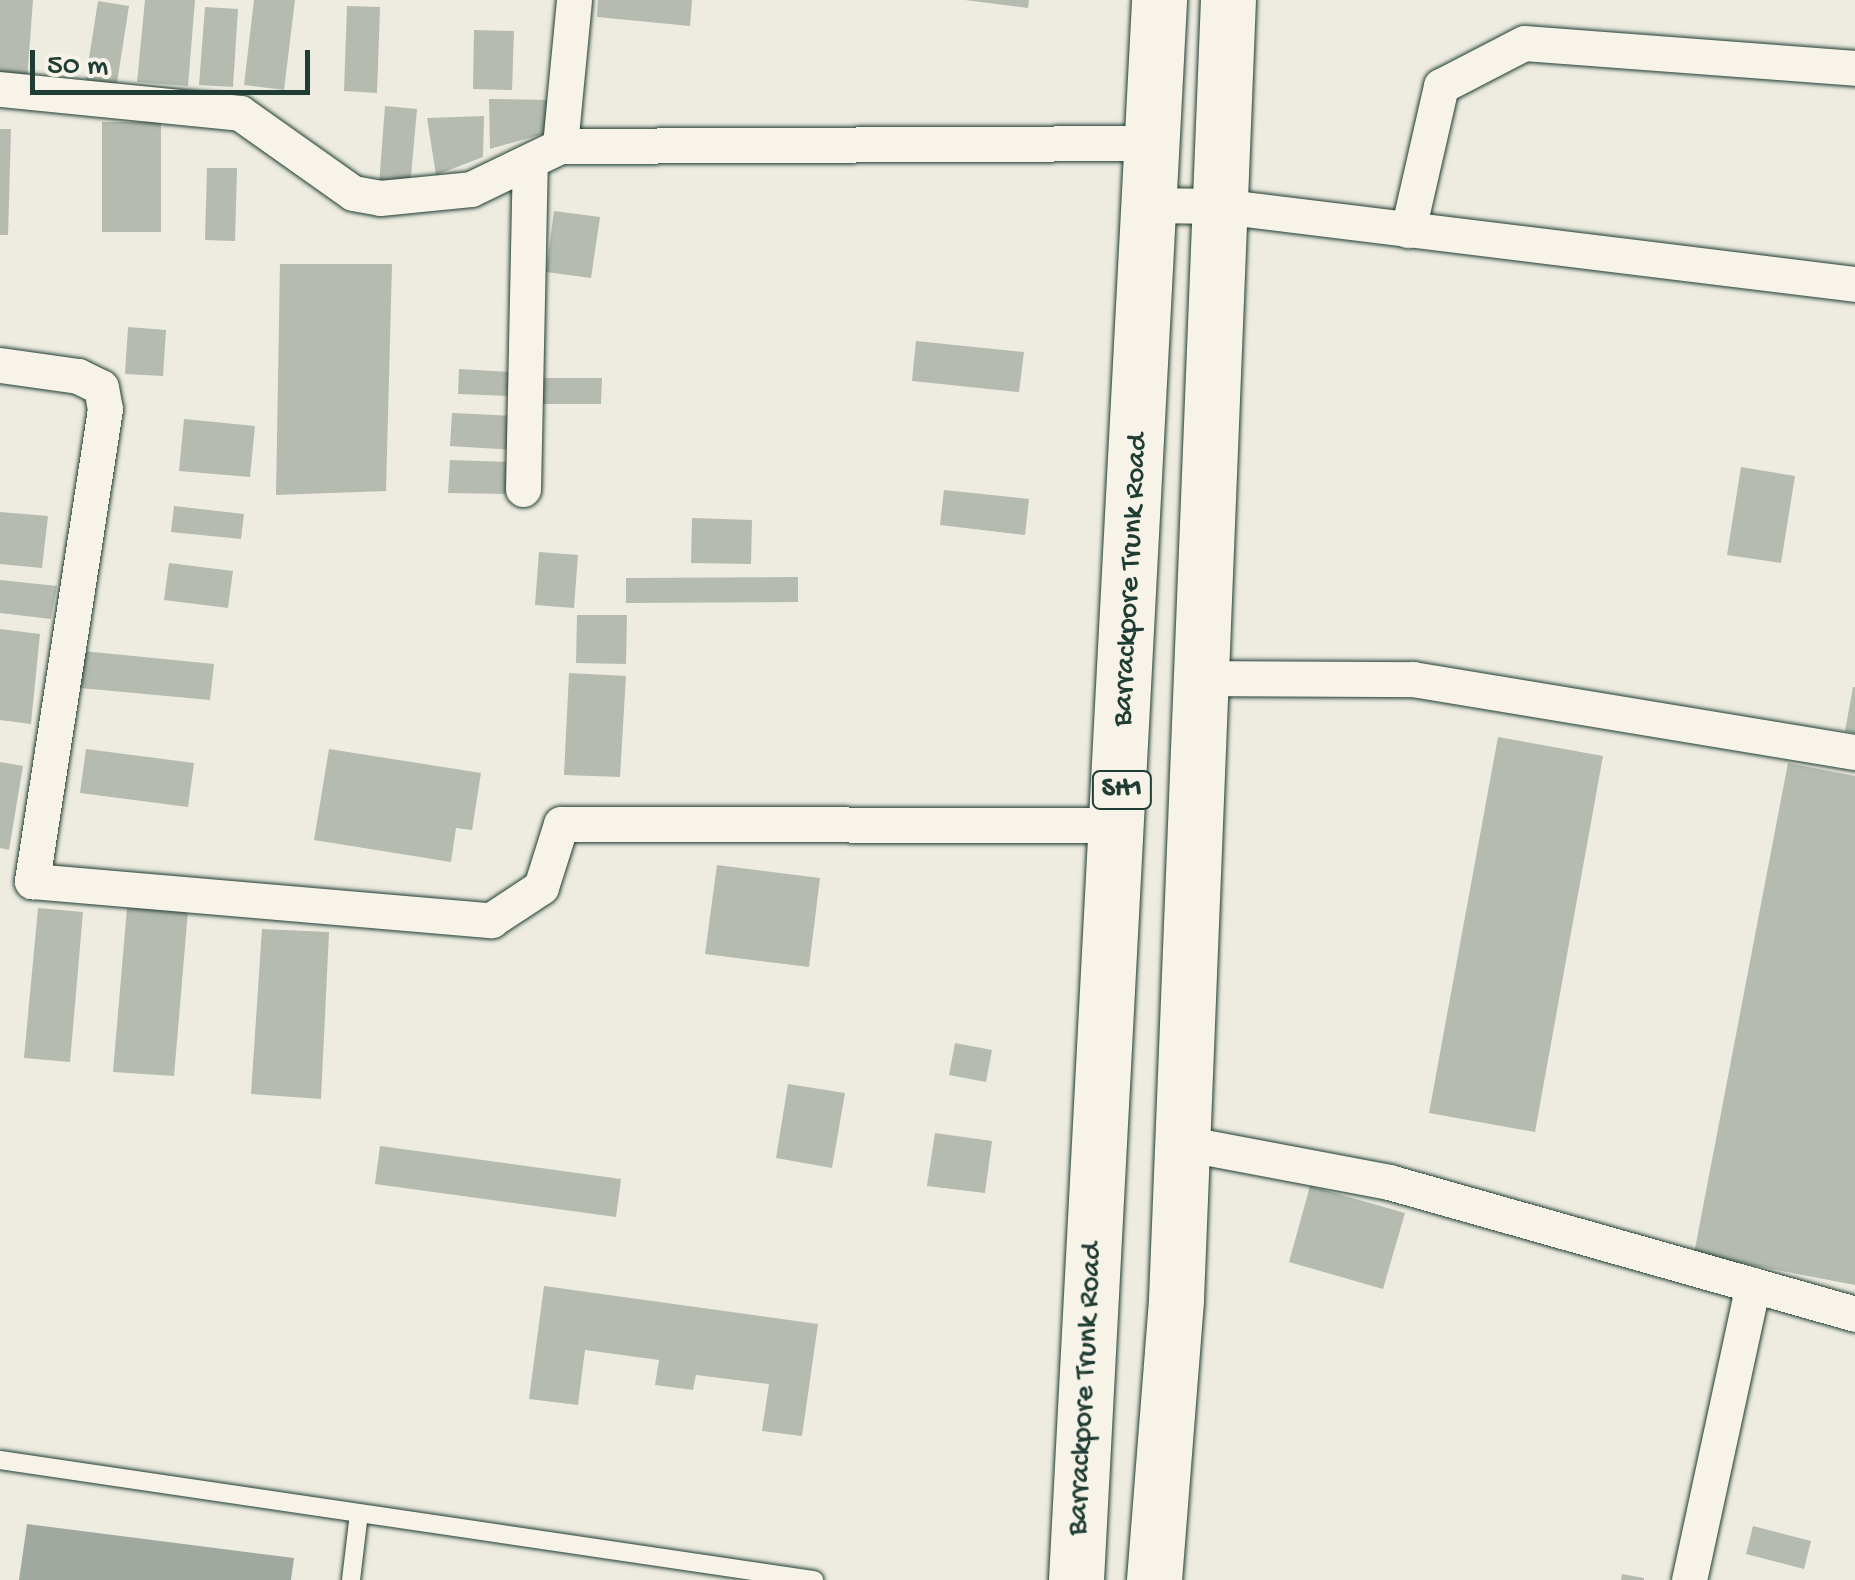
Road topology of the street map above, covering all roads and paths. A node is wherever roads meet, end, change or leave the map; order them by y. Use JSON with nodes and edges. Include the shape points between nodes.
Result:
{"nodes":[{"id":1,"x":574,"y":0,"type":"edge"},
{"id":2,"x":1160,"y":0,"type":"edge"},
{"id":3,"x":1228,"y":0,"type":"edge"},
{"id":4,"x":1855,"y":68,"type":"edge"},
{"id":5,"x":0,"y":89,"type":"edge"},
{"id":6,"x":1152,"y":143,"type":"junction"},
{"id":7,"x":560,"y":146,"type":"junction"},
{"id":8,"x":530,"y":166,"type":"junction"},
{"id":9,"x":1149,"y":205,"type":"junction"},
{"id":10,"x":1220,"y":206,"type":"junction"},
{"id":11,"x":1408,"y":230,"type":"junction"},
{"id":12,"x":1855,"y":284,"type":"edge"},
{"id":13,"x":0,"y":364,"type":"edge"},
{"id":14,"x":523,"y":489,"type":"dead end"},
{"id":15,"x":1203,"y":678,"type":"junction"},
{"id":16,"x":1855,"y":752,"type":"edge"},
{"id":17,"x":1120,"y":826,"type":"junction"},
{"id":18,"x":1183,"y":1143,"type":"junction"},
{"id":19,"x":1752,"y":1286,"type":"junction"},
{"id":20,"x":1855,"y":1314,"type":"edge"},
{"id":21,"x":1090,"y":1331,"type":"junction"},
{"id":22,"x":1172,"y":1340,"type":"junction"},
{"id":23,"x":0,"y":1460,"type":"edge"},
{"id":24,"x":359,"y":1513,"type":"junction"},
{"id":25,"x":351,"y":1580,"type":"edge"},
{"id":26,"x":814,"y":1580,"type":"edge"},
{"id":27,"x":1076,"y":1580,"type":"edge"},
{"id":28,"x":1154,"y":1580,"type":"edge"},
{"id":29,"x":1689,"y":1580,"type":"edge"}],
"edges":[{"from":1,"to":7,"type":"street"},
{"from":2,"to":6,"type":"main road","name":"Barrackpore Trunk Road","number":"SH1"},
{"from":3,"to":10,"type":"main road","number":"SH1"},
{"from":4,"to":11,"type":"street","via":[[1524,44],[1441,86]]},
{"from":5,"to":8,"type":"street","via":[[240,112],[353,193],[380,198],[470,189]]},
{"from":6,"to":7,"type":"street"},
{"from":6,"to":9,"type":"main road","name":"Barrackpore Trunk Road","number":"SH1"},
{"from":7,"to":8,"type":"street"},
{"from":8,"to":14,"type":"street"},
{"from":9,"to":10,"type":"street"},
{"from":9,"to":17,"type":"main road","name":"Barrackpore Trunk Road","number":"SH1"},
{"from":10,"to":11,"type":"street"},
{"from":10,"to":15,"type":"main road","number":"SH1"},
{"from":11,"to":12,"type":"street"},
{"from":13,"to":17,"type":"street","via":[[78,376],[101,387],[105,409],[32,881],[491,920],[541,886],[561,824]]},
{"from":15,"to":16,"type":"street","via":[[1413,679]]},
{"from":15,"to":18,"type":"main road","number":"SH1"},
{"from":17,"to":21,"type":"main road","name":"Barrackpore Trunk Road","number":"SH1"},
{"from":18,"to":19,"type":"street","via":[[1390,1182]]},
{"from":18,"to":22,"type":"main road","number":"SH1"},
{"from":19,"to":20,"type":"street"},
{"from":19,"to":29,"type":"street"},
{"from":21,"to":22,"type":"main road"},
{"from":21,"to":27,"type":"main road","name":"Barrackpore Trunk Road","number":"SH1"},
{"from":22,"to":28,"type":"main road","number":"SH1"},
{"from":23,"to":24,"type":"lane"},
{"from":24,"to":25,"type":"lane"},
{"from":24,"to":26,"type":"lane"}]}
